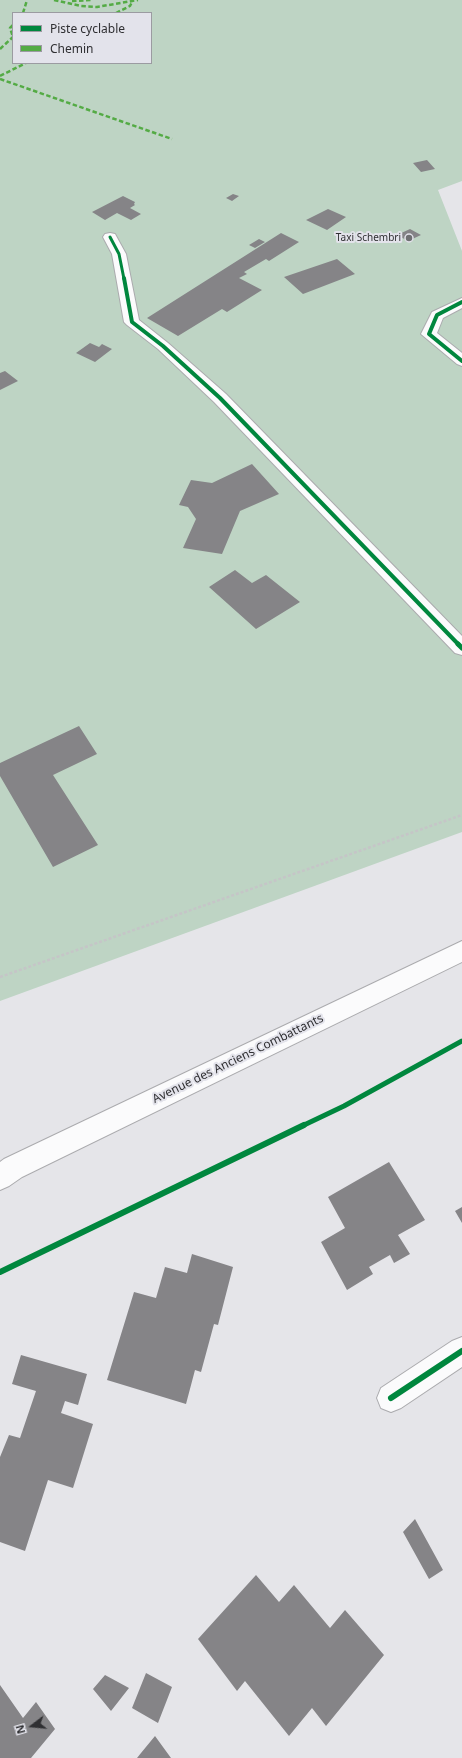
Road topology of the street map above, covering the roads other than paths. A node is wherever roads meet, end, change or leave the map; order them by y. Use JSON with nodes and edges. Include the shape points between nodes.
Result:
{"nodes":[{"id":1,"x":110,"y":237,"type":"dead end"},
{"id":2,"x":462,"y":302,"type":"edge"},
{"id":3,"x":462,"y":361,"type":"edge"},
{"id":4,"x":462,"y":648,"type":"edge"},
{"id":5,"x":462,"y":951,"type":"edge"},
{"id":6,"x":4,"y":1172,"type":"edge"},
{"id":7,"x":462,"y":1351,"type":"edge"},
{"id":8,"x":391,"y":1398,"type":"dead end"}],
"edges":[{"from":1,"to":4,"type":"street","via":[[118,254],[132,322],[220,398]]},
{"from":2,"to":3,"type":"street","via":[[437,315],[429,334]]},
{"from":5,"to":6,"type":"street","name":"Avenue des Anciens Combattants"},
{"from":7,"to":8,"type":"street"}]}
